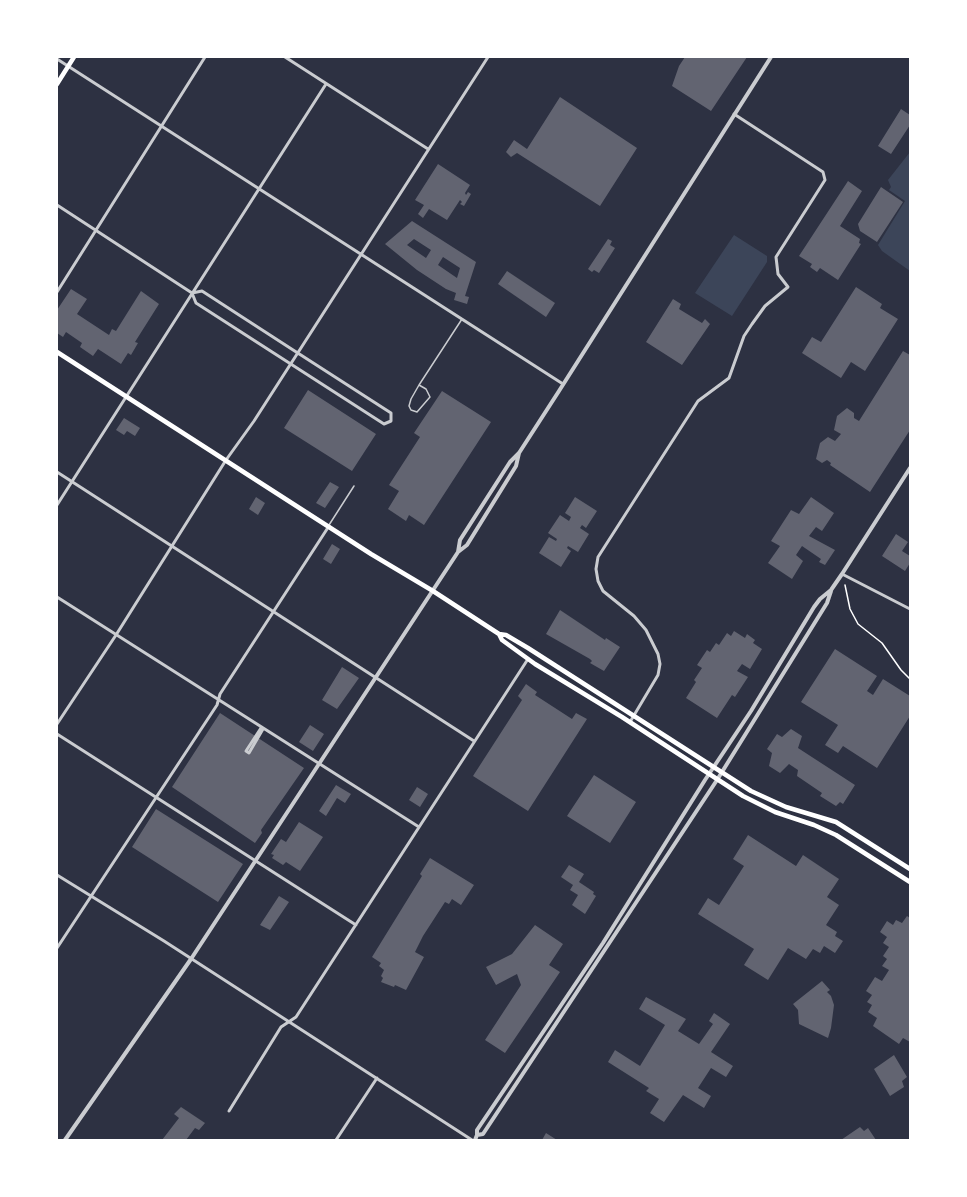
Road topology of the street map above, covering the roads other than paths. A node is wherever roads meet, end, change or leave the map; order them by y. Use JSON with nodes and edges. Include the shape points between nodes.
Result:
{"nodes":[{"id":1,"x":74,"y":57,"type":"edge"},
{"id":2,"x":205,"y":57,"type":"edge"},
{"id":3,"x":285,"y":57,"type":"edge"},
{"id":4,"x":488,"y":57,"type":"edge"},
{"id":5,"x":771,"y":57,"type":"edge"},
{"id":6,"x":57,"y":59,"type":"edge"},
{"id":7,"x":68,"y":66,"type":"junction"},
{"id":8,"x":57,"y":84,"type":"edge"},
{"id":9,"x":326,"y":84,"type":"junction"},
{"id":10,"x":734,"y":114,"type":"junction"},
{"id":11,"x":162,"y":126,"type":"junction"},
{"id":12,"x":428,"y":149,"type":"junction"},
{"id":13,"x":260,"y":188,"type":"junction"},
{"id":14,"x":57,"y":206,"type":"edge"},
{"id":15,"x":96,"y":231,"type":"junction"},
{"id":16,"x":360,"y":254,"type":"junction"},
{"id":17,"x":57,"y":292,"type":"edge"},
{"id":18,"x":192,"y":293,"type":"junction"},
{"id":19,"x":462,"y":319,"type":"junction"},
{"id":20,"x":57,"y":352,"type":"edge"},
{"id":21,"x":298,"y":353,"type":"junction"},
{"id":22,"x":291,"y":364,"type":"junction"},
{"id":23,"x":563,"y":384,"type":"junction"},
{"id":24,"x":419,"y":385,"type":"junction"},
{"id":25,"x":126,"y":396,"type":"junction"},
{"id":26,"x":519,"y":453,"type":"junction"},
{"id":27,"x":226,"y":460,"type":"junction"},
{"id":28,"x":910,"y":468,"type":"edge"},
{"id":29,"x":57,"y":472,"type":"edge"},
{"id":30,"x":72,"y":481,"type":"junction"},
{"id":31,"x":354,"y":486,"type":"dead end"},
{"id":32,"x":57,"y":505,"type":"edge"},
{"id":33,"x":329,"y":526,"type":"junction"},
{"id":34,"x":172,"y":547,"type":"junction"},
{"id":35,"x":458,"y":552,"type":"junction"},
{"id":36,"x":842,"y":574,"type":"junction"},
{"id":37,"x":831,"y":590,"type":"junction"},
{"id":38,"x":433,"y":591,"type":"junction"},
{"id":39,"x":57,"y":597,"type":"edge"},
{"id":40,"x":910,"y":609,"type":"edge"},
{"id":41,"x":273,"y":612,"type":"junction"},
{"id":42,"x":499,"y":634,"type":"junction"},
{"id":43,"x":116,"y":635,"type":"junction"},
{"id":44,"x":528,"y":659,"type":"junction"},
{"id":45,"x":375,"y":678,"type":"junction"},
{"id":46,"x":218,"y":700,"type":"junction"},
{"id":47,"x":634,"y":714,"type":"junction"},
{"id":48,"x":630,"y":722,"type":"junction"},
{"id":49,"x":57,"y":724,"type":"edge"},
{"id":50,"x":262,"y":728,"type":"junction"},
{"id":51,"x":57,"y":734,"type":"edge"},
{"id":52,"x":474,"y":741,"type":"junction"},
{"id":53,"x":318,"y":764,"type":"junction"},
{"id":54,"x":714,"y":767,"type":"junction"},
{"id":55,"x":722,"y":772,"type":"junction"},
{"id":56,"x":709,"y":774,"type":"junction"},
{"id":57,"x":717,"y":780,"type":"junction"},
{"id":58,"x":156,"y":797,"type":"junction"},
{"id":59,"x":419,"y":827,"type":"junction"},
{"id":60,"x":255,"y":860,"type":"junction"},
{"id":61,"x":910,"y":869,"type":"edge"},
{"id":62,"x":57,"y":875,"type":"edge"},
{"id":63,"x":910,"y":882,"type":"edge"},
{"id":64,"x":92,"y":896,"type":"junction"},
{"id":65,"x":356,"y":925,"type":"junction"},
{"id":66,"x":57,"y":948,"type":"edge"},
{"id":67,"x":191,"y":959,"type":"junction"},
{"id":68,"x":290,"y":1022,"type":"junction"},
{"id":69,"x":376,"y":1078,"type":"junction"},
{"id":70,"x":229,"y":1111,"type":"dead end"},
{"id":71,"x":475,"y":1138,"type":"edge"},
{"id":72,"x":65,"y":1140,"type":"edge"},
{"id":73,"x":336,"y":1140,"type":"edge"}],
"edges":[{"from":1,"to":7,"type":"main road"},
{"from":2,"to":11,"type":"street"},
{"from":3,"to":9,"type":"street"},
{"from":4,"to":12,"type":"street"},
{"from":5,"to":10,"type":"street"},
{"from":6,"to":7,"type":"street"},
{"from":7,"to":8,"type":"main road"},
{"from":7,"to":11,"type":"street"},
{"from":9,"to":12,"type":"street"},
{"from":9,"to":13,"type":"street"},
{"from":10,"to":23,"type":"street"},
{"from":10,"to":47,"type":"street","via":[[823,172],[825,180],[776,257],[778,274],[788,287],[765,306],[752,324],[729,378],[698,401],[598,557],[596,569],[603,591],[634,616],[658,654],[658,675]]},
{"from":11,"to":13,"type":"street"},
{"from":11,"to":15,"type":"street"},
{"from":12,"to":16,"type":"street"},
{"from":13,"to":16,"type":"street"},
{"from":13,"to":18,"type":"street"},
{"from":14,"to":15,"type":"street"},
{"from":15,"to":17,"type":"street"},
{"from":15,"to":18,"type":"street"},
{"from":16,"to":19,"type":"street"},
{"from":16,"to":21,"type":"street"},
{"from":18,"to":21,"type":"street","via":[[202,291]]},
{"from":18,"to":22,"type":"street","via":[[196,303]]},
{"from":18,"to":25,"type":"street"},
{"from":19,"to":23,"type":"street"},
{"from":19,"to":24,"type":"lane"},
{"from":20,"to":25,"type":"main road"},
{"from":21,"to":22,"type":"street"},
{"from":21,"to":22,"type":"street","via":[[391,413],[391,421],[384,424]]},
{"from":22,"to":27,"type":"street"},
{"from":23,"to":26,"type":"street"},
{"from":24,"to":24,"type":"lane","via":[[430,397],[417,412],[409,406]]},
{"from":25,"to":27,"type":"main road"},
{"from":25,"to":30,"type":"street"},
{"from":26,"to":35,"type":"street","via":[[460,540]]},
{"from":26,"to":35,"type":"street","via":[[516,466],[498,496],[467,545]]},
{"from":27,"to":33,"type":"main road"},
{"from":27,"to":34,"type":"street"},
{"from":28,"to":36,"type":"street"},
{"from":29,"to":30,"type":"street"},
{"from":30,"to":32,"type":"street"},
{"from":30,"to":34,"type":"street"},
{"from":31,"to":33,"type":"lane"},
{"from":33,"to":38,"type":"main road"},
{"from":33,"to":41,"type":"street"},
{"from":34,"to":41,"type":"street"},
{"from":34,"to":43,"type":"street"},
{"from":35,"to":38,"type":"street"},
{"from":36,"to":37,"type":"street"},
{"from":36,"to":40,"type":"street"},
{"from":37,"to":54,"type":"street","via":[[814,607]]},
{"from":37,"to":55,"type":"street","via":[[827,603]]},
{"from":38,"to":42,"type":"main road"},
{"from":38,"to":45,"type":"street"},
{"from":39,"to":43,"type":"street"},
{"from":41,"to":45,"type":"street"},
{"from":41,"to":46,"type":"street"},
{"from":42,"to":44,"type":"main road"},
{"from":42,"to":47,"type":"main road"},
{"from":43,"to":46,"type":"street"},
{"from":43,"to":49,"type":"street"},
{"from":44,"to":48,"type":"main road"},
{"from":44,"to":52,"type":"street"},
{"from":45,"to":52,"type":"street"},
{"from":45,"to":53,"type":"street"},
{"from":46,"to":50,"type":"street"},
{"from":46,"to":58,"type":"street"},
{"from":47,"to":48,"type":"street"},
{"from":47,"to":54,"type":"main road"},
{"from":48,"to":56,"type":"main road"},
{"from":50,"to":50,"type":"street","via":[[246,751],[249,753]]},
{"from":50,"to":53,"type":"street"},
{"from":51,"to":58,"type":"street"},
{"from":52,"to":59,"type":"street"},
{"from":53,"to":59,"type":"street"},
{"from":53,"to":60,"type":"street"},
{"from":54,"to":55,"type":"main road"},
{"from":54,"to":56,"type":"street"},
{"from":55,"to":57,"type":"street"},
{"from":55,"to":61,"type":"main road","via":[[768,800],[836,822]]},
{"from":56,"to":57,"type":"main road"},
{"from":56,"to":71,"type":"street"},
{"from":57,"to":63,"type":"main road","via":[[758,804],[836,835]]},
{"from":57,"to":71,"type":"street","via":[[483,1134]]},
{"from":58,"to":60,"type":"street"},
{"from":58,"to":64,"type":"street"},
{"from":59,"to":65,"type":"street"},
{"from":60,"to":65,"type":"street"},
{"from":60,"to":67,"type":"street"},
{"from":62,"to":64,"type":"street"},
{"from":64,"to":66,"type":"street"},
{"from":64,"to":67,"type":"street"},
{"from":65,"to":68,"type":"street"},
{"from":67,"to":68,"type":"street"},
{"from":67,"to":72,"type":"street"},
{"from":68,"to":69,"type":"street"},
{"from":68,"to":70,"type":"street","via":[[281,1027]]},
{"from":69,"to":71,"type":"street"},
{"from":69,"to":73,"type":"street"}]}
